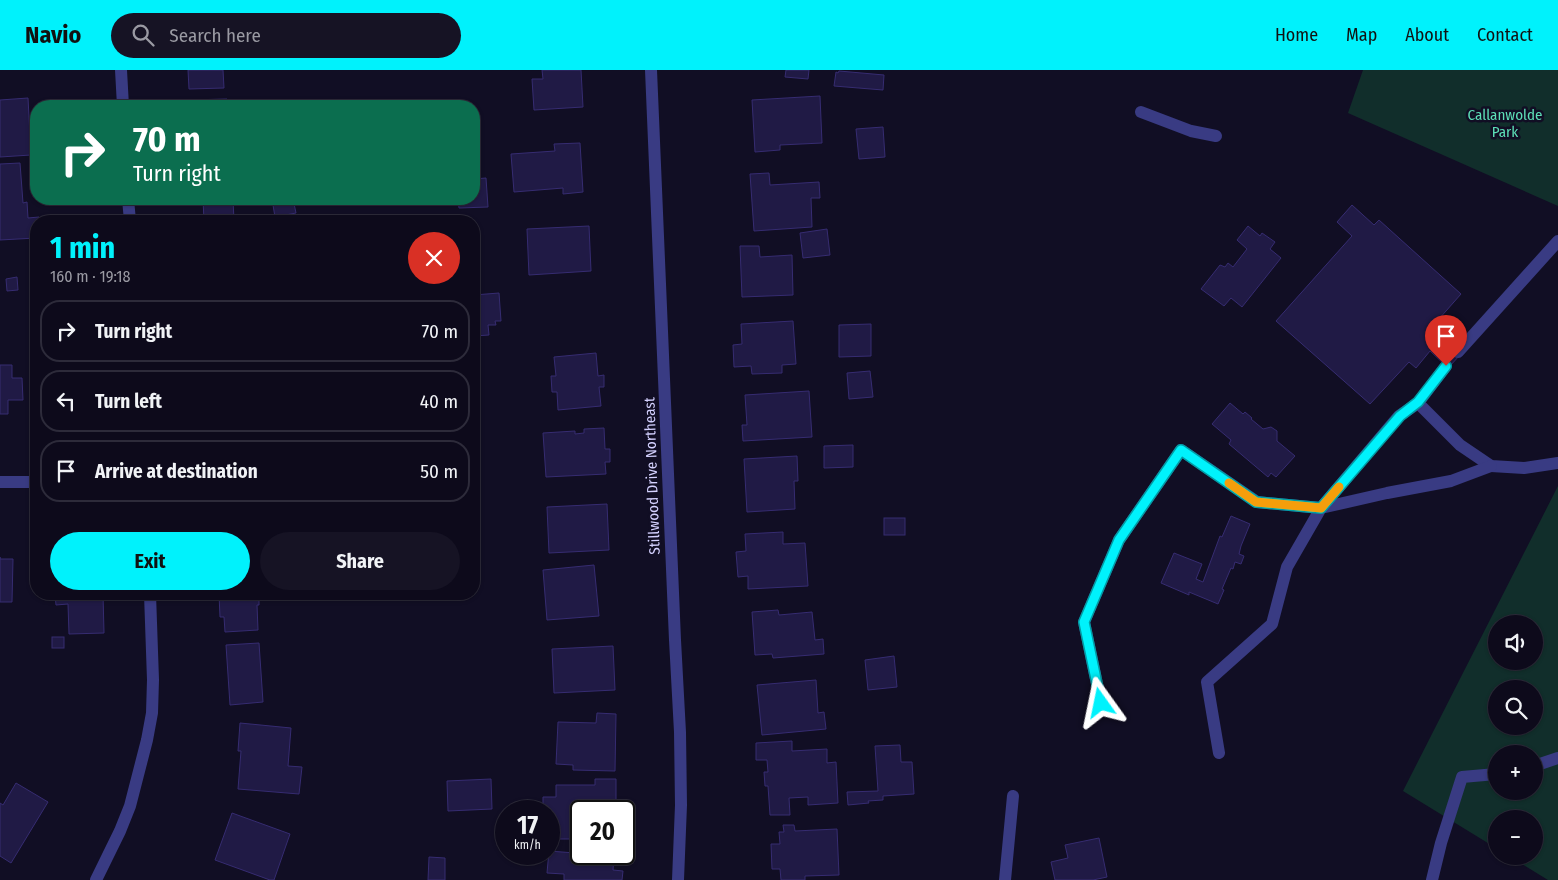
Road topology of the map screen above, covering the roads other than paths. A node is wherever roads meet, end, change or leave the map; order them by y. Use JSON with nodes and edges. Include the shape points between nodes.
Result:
{"nodes":[{"id":1,"x":121,"y":70,"type":"edge"},
{"id":2,"x":651,"y":70,"type":"edge"},
{"id":3,"x":123,"y":100,"type":"edge"},
{"id":4,"x":1141,"y":112,"type":"dead end"},
{"id":5,"x":1216,"y":136,"type":"dead end"},
{"id":6,"x":1558,"y":241,"type":"edge"},
{"id":7,"x":1458,"y":352,"type":"dead end"},
{"id":8,"x":1446,"y":366,"type":"dead end"},
{"id":9,"x":1418,"y":402,"type":"junction"},
{"id":10,"x":1558,"y":463,"type":"edge"},
{"id":11,"x":1491,"y":466,"type":"junction"},
{"id":12,"x":0,"y":482,"type":"edge"},
{"id":13,"x":30,"y":482,"type":"edge"},
{"id":14,"x":1321,"y":508,"type":"junction"},
{"id":15,"x":150,"y":600,"type":"edge"},
{"id":16,"x":1101,"y":703,"type":"dead end"},
{"id":17,"x":1219,"y":753,"type":"dead end"},
{"id":18,"x":1558,"y":758,"type":"edge"},
{"id":19,"x":1543,"y":763,"type":"edge"},
{"id":20,"x":1488,"y":775,"type":"edge"},
{"id":21,"x":1013,"y":796,"type":"dead end"},
{"id":22,"x":96,"y":880,"type":"edge"},
{"id":23,"x":678,"y":880,"type":"edge"},
{"id":24,"x":1005,"y":880,"type":"edge"},
{"id":25,"x":1432,"y":880,"type":"edge"}],
"edges":[{"from":1,"to":3,"type":"street"},
{"from":2,"to":23,"type":"street","name":"Stillwood Drive Northeast","via":[[680,732]]},
{"from":4,"to":5,"type":"street","via":[[1191,131]]},
{"from":6,"to":7,"type":"street"},
{"from":8,"to":9,"type":"street"},
{"from":9,"to":11,"type":"street","via":[[1460,445]]},
{"from":9,"to":14,"type":"street","via":[[1400,416]]},
{"from":10,"to":11,"type":"street","via":[[1524,468]]},
{"from":11,"to":14,"type":"street","via":[[1451,481]]},
{"from":12,"to":13,"type":"street"},
{"from":14,"to":16,"type":"street","via":[[1256,502],[1181,450],[1119,540],[1084,622]]},
{"from":14,"to":17,"type":"street","via":[[1287,567],[1272,624],[1207,682]]},
{"from":15,"to":22,"type":"street","via":[[153,680],[147,740],[130,806]]},
{"from":18,"to":19,"type":"street"},
{"from":20,"to":25,"type":"street","via":[[1462,777]]},
{"from":21,"to":24,"type":"street"}]}
